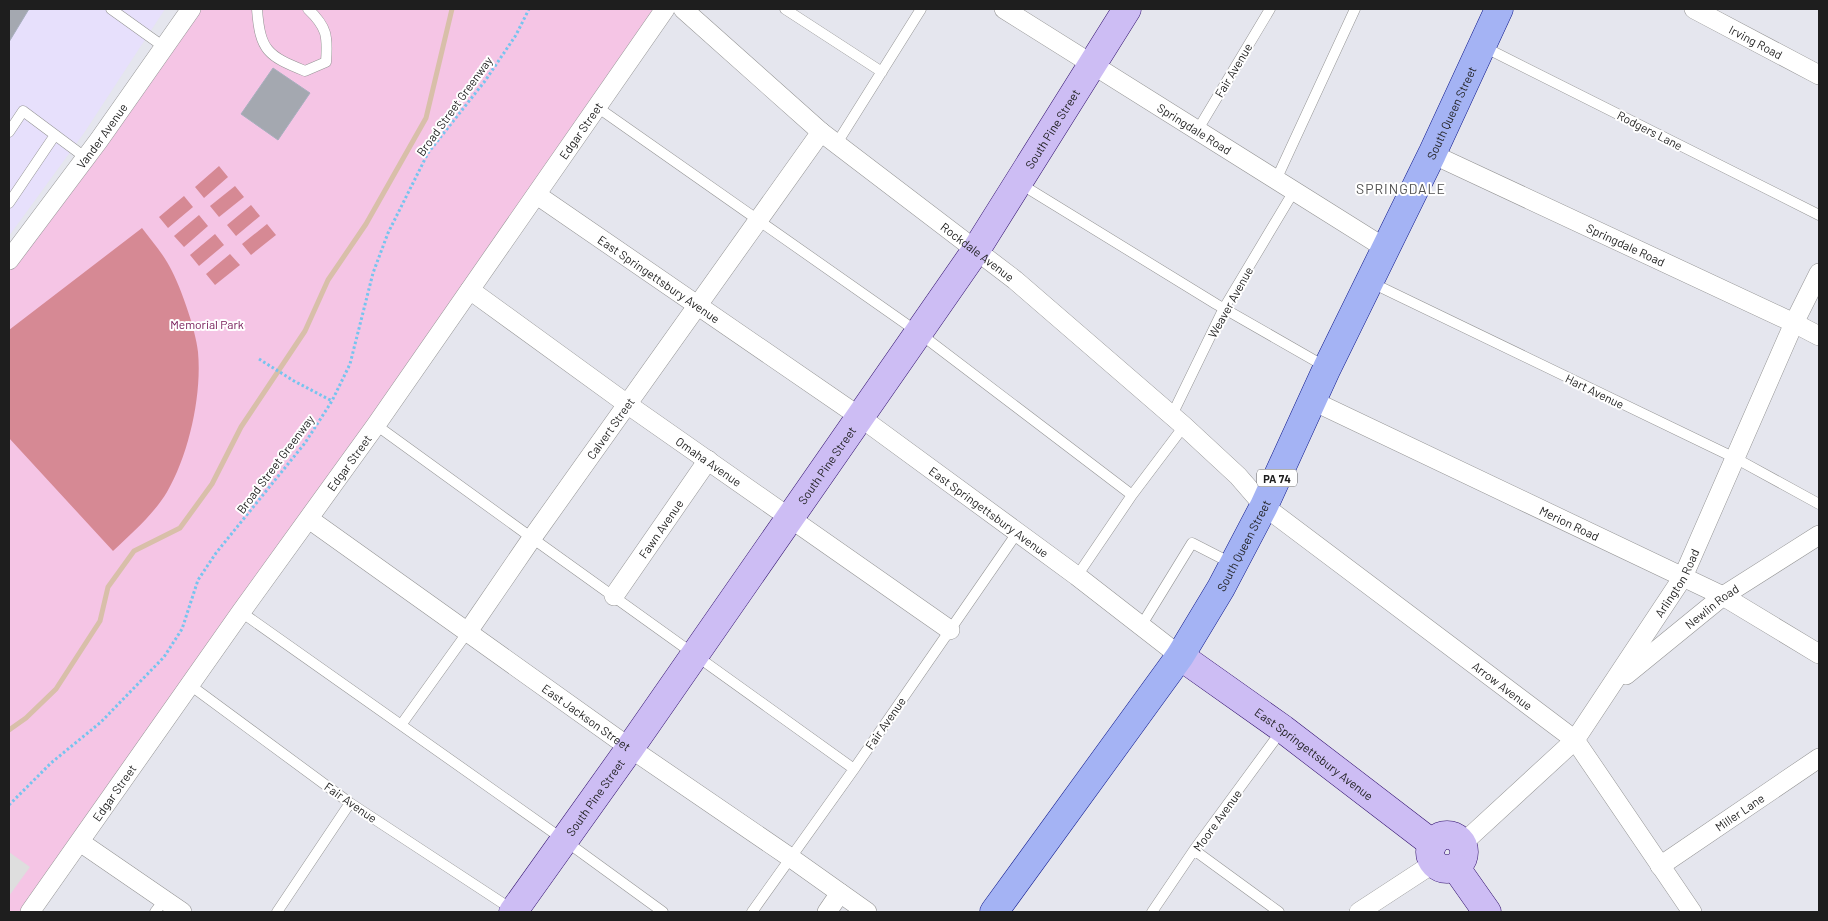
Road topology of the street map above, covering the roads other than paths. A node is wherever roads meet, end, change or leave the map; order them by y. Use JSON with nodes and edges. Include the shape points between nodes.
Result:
{"nodes":[{"id":1,"x":111,"y":9,"type":"edge"},
{"id":2,"x":191,"y":9,"type":"edge"},
{"id":3,"x":257,"y":9,"type":"edge"},
{"id":4,"x":308,"y":9,"type":"edge"},
{"id":5,"x":665,"y":9,"type":"edge"},
{"id":6,"x":683,"y":9,"type":"edge"},
{"id":7,"x":785,"y":9,"type":"edge"},
{"id":8,"x":921,"y":9,"type":"edge"},
{"id":9,"x":1004,"y":9,"type":"edge"},
{"id":10,"x":1127,"y":9,"type":"edge"},
{"id":11,"x":1270,"y":9,"type":"edge"},
{"id":12,"x":1355,"y":9,"type":"edge"},
{"id":13,"x":1499,"y":9,"type":"edge"},
{"id":14,"x":1694,"y":9,"type":"edge"},
{"id":15,"x":1482,"y":46,"type":"junction"},
{"id":16,"x":164,"y":47,"type":"junction"},
{"id":17,"x":1092,"y":65,"type":"junction"},
{"id":18,"x":882,"y":72,"type":"junction"},
{"id":19,"x":1819,"y":75,"type":"edge"},
{"id":20,"x":597,"y":107,"type":"junction"},
{"id":21,"x":9,"y":132,"type":"edge"},
{"id":22,"x":821,"y":132,"type":"junction"},
{"id":23,"x":1197,"y":132,"type":"junction"},
{"id":24,"x":55,"y":135,"type":"junction"},
{"id":25,"x":837,"y":143,"type":"junction"},
{"id":26,"x":1432,"y":154,"type":"junction"},
{"id":27,"x":86,"y":158,"type":"junction"},
{"id":28,"x":1276,"y":180,"type":"junction"},
{"id":29,"x":1019,"y":183,"type":"junction"},
{"id":30,"x":1294,"y":192,"type":"junction"},
{"id":31,"x":537,"y":195,"type":"junction"},
{"id":32,"x":9,"y":203,"type":"edge"},
{"id":33,"x":1819,"y":215,"type":"edge"},
{"id":34,"x":758,"y":220,"type":"junction"},
{"id":35,"x":1385,"y":248,"type":"junction"},
{"id":36,"x":976,"y":250,"type":"junction"},
{"id":37,"x":9,"y":260,"type":"edge"},
{"id":38,"x":1819,"y":273,"type":"edge"},
{"id":39,"x":1369,"y":282,"type":"junction"},
{"id":40,"x":470,"y":290,"type":"junction"},
{"id":41,"x":697,"y":306,"type":"junction"},
{"id":42,"x":1224,"y":308,"type":"junction"},
{"id":43,"x":1794,"y":323,"type":"junction"},
{"id":44,"x":919,"y":333,"type":"junction"},
{"id":45,"x":1819,"y":336,"type":"edge"},
{"id":46,"x":1327,"y":368,"type":"junction"},
{"id":47,"x":1313,"y":401,"type":"junction"},
{"id":48,"x":627,"y":404,"type":"junction"},
{"id":49,"x":860,"y":417,"type":"junction"},
{"id":50,"x":1178,"y":421,"type":"junction"},
{"id":51,"x":376,"y":425,"type":"junction"},
{"id":52,"x":1735,"y":458,"type":"junction"},
{"id":53,"x":708,"y":460,"type":"junction"},
{"id":54,"x":1132,"y":495,"type":"junction"},
{"id":55,"x":1819,"y":504,"type":"edge"},
{"id":56,"x":1264,"y":506,"type":"junction"},
{"id":57,"x":790,"y":518,"type":"junction"},
{"id":58,"x":309,"y":519,"type":"junction"},
{"id":59,"x":1017,"y":533,"type":"junction"},
{"id":60,"x":1819,"y":535,"type":"edge"},
{"id":61,"x":532,"y":538,"type":"junction"},
{"id":62,"x":1234,"y":565,"type":"junction"},
{"id":63,"x":1076,"y":576,"type":"junction"},
{"id":64,"x":1683,"y":577,"type":"junction"},
{"id":65,"x":614,"y":596,"type":"junction"},
{"id":66,"x":1723,"y":596,"type":"junction"},
{"id":67,"x":241,"y":612,"type":"junction"},
{"id":68,"x":1141,"y":626,"type":"junction"},
{"id":69,"x":950,"y":630,"type":"junction"},
{"id":70,"x":467,"y":633,"type":"junction"},
{"id":71,"x":696,"y":654,"type":"junction"},
{"id":72,"x":1819,"y":654,"type":"edge"},
{"id":73,"x":1180,"y":656,"type":"junction"},
{"id":74,"x":190,"y":685,"type":"junction"},
{"id":75,"x":1611,"y":686,"type":"junction"},
{"id":76,"x":401,"y":725,"type":"junction"},
{"id":77,"x":1283,"y":729,"type":"junction"},
{"id":78,"x":1575,"y":740,"type":"junction"},
{"id":79,"x":630,"y":748,"type":"junction"},
{"id":80,"x":1819,"y":758,"type":"edge"},
{"id":81,"x":854,"y":769,"type":"junction"},
{"id":82,"x":350,"y":803,"type":"junction"},
{"id":83,"x":564,"y":840,"type":"junction"},
{"id":84,"x":80,"y":842,"type":"junction"},
{"id":85,"x":1194,"y":850,"type":"junction"},
{"id":86,"x":1446,"y":854,"type":"junction"},
{"id":87,"x":791,"y":858,"type":"junction"},
{"id":88,"x":1660,"y":866,"type":"junction"},
{"id":89,"x":840,"y":893,"type":"junction"},
{"id":90,"x":159,"y":906,"type":"edge"},
{"id":91,"x":30,"y":912,"type":"edge"},
{"id":92,"x":182,"y":912,"type":"edge"},
{"id":93,"x":277,"y":912,"type":"edge"},
{"id":94,"x":515,"y":912,"type":"edge"},
{"id":95,"x":663,"y":912,"type":"edge"},
{"id":96,"x":752,"y":912,"type":"edge"},
{"id":97,"x":827,"y":912,"type":"edge"},
{"id":98,"x":867,"y":912,"type":"edge"},
{"id":99,"x":994,"y":912,"type":"edge"},
{"id":100,"x":1152,"y":912,"type":"edge"},
{"id":101,"x":1279,"y":912,"type":"edge"},
{"id":102,"x":1360,"y":912,"type":"edge"},
{"id":103,"x":1487,"y":912,"type":"edge"},
{"id":104,"x":1692,"y":912,"type":"edge"}],
"edges":[{"from":1,"to":16,"type":"lane"},
{"from":2,"to":16,"type":"street","name":"Vander Avenue"},
{"from":3,"to":4,"type":"lane","via":[[258,30],[267,50],[305,71],[326,62],[328,42],[321,22]]},
{"from":5,"to":20,"type":"street","name":"Edgar Street"},
{"from":6,"to":22,"type":"street","name":"Rockdale Avenue"},
{"from":7,"to":18,"type":"lane"},
{"from":8,"to":18,"type":"lane"},
{"from":9,"to":17,"type":"street","name":"Springdale Road"},
{"from":10,"to":17,"type":"street","name":"South Pine Street"},
{"from":11,"to":23,"type":"lane","name":"Fair Avenue"},
{"from":12,"to":28,"type":"lane"},
{"from":13,"to":15,"type":"main road","name":"South Queen Street","number":"PA 74"},
{"from":14,"to":19,"type":"street","name":"Irving Road"},
{"from":15,"to":26,"type":"main road","name":"South Queen Street","number":"PA 74"},
{"from":15,"to":33,"type":"lane","name":"Rodgers Lane"},
{"from":16,"to":27,"type":"street","name":"Vander Avenue"},
{"from":17,"to":23,"type":"street","name":"Springdale Road"},
{"from":17,"to":29,"type":"street","name":"South Pine Street"},
{"from":18,"to":25,"type":"lane"},
{"from":20,"to":31,"type":"street","name":"Edgar Street"},
{"from":20,"to":34,"type":"lane"},
{"from":21,"to":24,"type":"lane","via":[[23,110]]},
{"from":22,"to":25,"type":"street","name":"Rockdale Avenue"},
{"from":22,"to":34,"type":"street","name":"Calvert Street"},
{"from":23,"to":28,"type":"street","name":"Springdale Road"},
{"from":24,"to":27,"type":"lane"},
{"from":24,"to":32,"type":"lane"},
{"from":25,"to":36,"type":"street","name":"Rockdale Avenue"},
{"from":26,"to":35,"type":"main road","name":"South Queen Street","number":"PA 74"},
{"from":26,"to":43,"type":"street","name":"Springdale Road"},
{"from":27,"to":37,"type":"street","name":"Vander Avenue"},
{"from":28,"to":30,"type":"street","name":"Springdale Road"},
{"from":29,"to":36,"type":"street","name":"South Pine Street"},
{"from":29,"to":42,"type":"lane"},
{"from":30,"to":35,"type":"street","name":"Springdale Road"},
{"from":30,"to":42,"type":"lane","name":"Weaver Avenue"},
{"from":31,"to":40,"type":"street","name":"Edgar Street"},
{"from":31,"to":41,"type":"street","name":"East Springettsbury Avenue"},
{"from":34,"to":41,"type":"street","name":"Calvert Street"},
{"from":34,"to":44,"type":"lane"},
{"from":35,"to":39,"type":"main road","name":"South Queen Street","number":"PA 74"},
{"from":36,"to":44,"type":"street","name":"South Pine Street"},
{"from":36,"to":50,"type":"street","name":"Rockdale Avenue"},
{"from":38,"to":43,"type":"street","name":"Arlington Road"},
{"from":39,"to":46,"type":"main road","name":"South Queen Street","number":"PA 74"},
{"from":39,"to":52,"type":"lane","name":"Hart Avenue"},
{"from":40,"to":48,"type":"street","name":"Omaha Avenue"},
{"from":40,"to":51,"type":"street","name":"Edgar Street"},
{"from":41,"to":48,"type":"street","name":"Calvert Street"},
{"from":41,"to":49,"type":"street","name":"East Springettsbury Avenue"},
{"from":42,"to":46,"type":"lane"},
{"from":42,"to":50,"type":"lane","name":"Weaver Avenue"},
{"from":43,"to":45,"type":"street","name":"Springdale Road"},
{"from":43,"to":52,"type":"street","name":"Arlington Road"},
{"from":44,"to":49,"type":"street","name":"South Pine Street"},
{"from":44,"to":54,"type":"lane"},
{"from":46,"to":47,"type":"main road","name":"South Queen Street","number":"PA 74"},
{"from":47,"to":56,"type":"main road","name":"South Queen Street","number":"PA 74"},
{"from":47,"to":64,"type":"street","name":"Merion Road"},
{"from":48,"to":53,"type":"street","name":"Omaha Avenue"},
{"from":48,"to":61,"type":"street","name":"Calvert Street"},
{"from":49,"to":57,"type":"street","name":"South Pine Street"},
{"from":49,"to":59,"type":"street","name":"East Springettsbury Avenue"},
{"from":50,"to":54,"type":"lane","name":"Weaver Avenue"},
{"from":50,"to":56,"type":"street","name":"Rockdale Avenue","via":[[1238,476]]},
{"from":51,"to":58,"type":"street","name":"Edgar Street"},
{"from":51,"to":61,"type":"lane"},
{"from":52,"to":55,"type":"lane","name":"Hart Avenue"},
{"from":52,"to":64,"type":"street","name":"Arlington Road"},
{"from":53,"to":57,"type":"street","name":"Omaha Avenue"},
{"from":53,"to":65,"type":"street","name":"Fawn Avenue"},
{"from":54,"to":63,"type":"lane","name":"Weaver Avenue"},
{"from":56,"to":62,"type":"main road","name":"South Queen Street","number":"PA 74"},
{"from":56,"to":78,"type":"street","name":"Arrow Avenue"},
{"from":57,"to":69,"type":"street","name":"Omaha Avenue"},
{"from":57,"to":71,"type":"street","name":"South Pine Street"},
{"from":58,"to":67,"type":"street","name":"Edgar Street"},
{"from":58,"to":70,"type":"street","name":"East Jackson Street"},
{"from":59,"to":63,"type":"street","name":"East Springettsbury Avenue"},
{"from":59,"to":69,"type":"lane","name":"Fair Avenue"},
{"from":60,"to":66,"type":"street","name":"Newlin Road"},
{"from":61,"to":65,"type":"lane"},
{"from":61,"to":70,"type":"street","name":"Calvert Street"},
{"from":62,"to":68,"type":"lane","via":[[1192,543]]},
{"from":62,"to":73,"type":"main road","name":"South Queen Street","number":"PA 74"},
{"from":63,"to":68,"type":"street","name":"East Springettsbury Avenue"},
{"from":64,"to":66,"type":"street","name":"Merion Road"},
{"from":64,"to":75,"type":"street","name":"Arlington Road"},
{"from":65,"to":71,"type":"lane"},
{"from":66,"to":72,"type":"street","name":"Merion Road"},
{"from":66,"to":75,"type":"street","name":"Newlin Road"},
{"from":67,"to":74,"type":"street","name":"Edgar Street"},
{"from":67,"to":76,"type":"lane"},
{"from":68,"to":73,"type":"street","name":"East Springettsbury Avenue"},
{"from":69,"to":81,"type":"lane","name":"Fair Avenue"},
{"from":70,"to":76,"type":"lane","name":"Calvert Street"},
{"from":70,"to":79,"type":"street","name":"East Jackson Street"},
{"from":71,"to":79,"type":"street","name":"South Pine Street"},
{"from":71,"to":81,"type":"lane"},
{"from":73,"to":77,"type":"street","name":"East Springettsbury Avenue"},
{"from":73,"to":99,"type":"main road","name":"South Queen Street","number":"PA 74"},
{"from":74,"to":82,"type":"lane","name":"Fair Avenue"},
{"from":74,"to":84,"type":"street","name":"Edgar Street"},
{"from":75,"to":78,"type":"street","name":"Arlington Road"},
{"from":76,"to":83,"type":"lane"},
{"from":77,"to":85,"type":"lane","name":"Moore Avenue"},
{"from":77,"to":86,"type":"street","name":"East Springettsbury Avenue"},
{"from":78,"to":86,"type":"street","name":"Arlington Road"},
{"from":78,"to":88,"type":"street","name":"Arrow Avenue"},
{"from":79,"to":83,"type":"street","name":"South Pine Street"},
{"from":79,"to":87,"type":"street","name":"East Jackson Street"},
{"from":80,"to":88,"type":"street","name":"Miller Lane"},
{"from":81,"to":87,"type":"lane","name":"Fair Avenue"},
{"from":82,"to":93,"type":"lane"},
{"from":82,"to":94,"type":"lane","name":"Fair Avenue"},
{"from":83,"to":94,"type":"street","name":"South Pine Street"},
{"from":83,"to":95,"type":"lane"},
{"from":84,"to":90,"type":"street"},
{"from":84,"to":91,"type":"street","name":"Edgar Street"},
{"from":85,"to":100,"type":"lane","name":"Moore Avenue"},
{"from":85,"to":101,"type":"lane"},
{"from":86,"to":102,"type":"street","name":"Arlington Road"},
{"from":86,"to":103,"type":"street","name":"East Springettsbury Avenue"},
{"from":87,"to":89,"type":"street","name":"East Jackson Street"},
{"from":87,"to":96,"type":"lane","name":"Fair Avenue"},
{"from":88,"to":104,"type":"street","name":"Arrow Avenue"},
{"from":89,"to":97,"type":"street"},
{"from":89,"to":98,"type":"street","name":"East Jackson Street"},
{"from":90,"to":92,"type":"street"}]}
